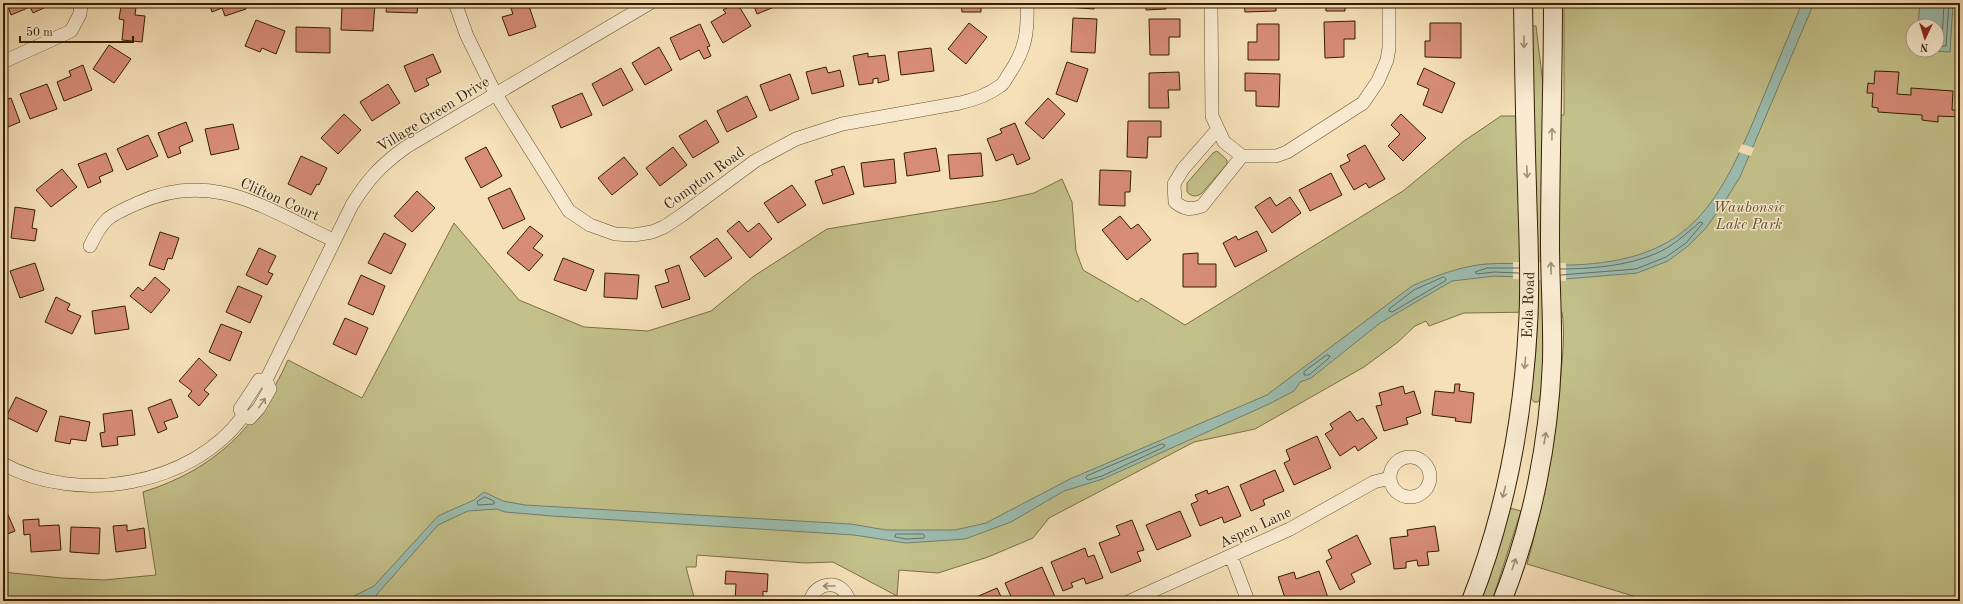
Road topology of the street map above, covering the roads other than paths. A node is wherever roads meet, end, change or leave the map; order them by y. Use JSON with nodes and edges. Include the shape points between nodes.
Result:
{"nodes":[{"id":1,"x":80,"y":3,"type":"edge"},
{"id":2,"x":455,"y":3,"type":"edge"},
{"id":3,"x":650,"y":3,"type":"edge"},
{"id":4,"x":1027,"y":3,"type":"edge"},
{"id":5,"x":1211,"y":3,"type":"edge"},
{"id":6,"x":1389,"y":3,"type":"edge"},
{"id":7,"x":1523,"y":3,"type":"edge"},
{"id":8,"x":1553,"y":3,"type":"edge"},
{"id":9,"x":3,"y":62,"type":"edge"},
{"id":10,"x":495,"y":93,"type":"junction"},
{"id":11,"x":1218,"y":129,"type":"junction"},
{"id":12,"x":1242,"y":156,"type":"junction"},
{"id":13,"x":333,"y":240,"type":"junction"},
{"id":14,"x":90,"y":246,"type":"dead end"},
{"id":15,"x":3,"y":464,"type":"edge"},
{"id":16,"x":1390,"y":478,"type":"dead end"},
{"id":17,"x":1231,"y":556,"type":"junction"},
{"id":18,"x":810,"y":601,"type":"edge"},
{"id":19,"x":849,"y":601,"type":"edge"},
{"id":20,"x":1130,"y":601,"type":"edge"},
{"id":21,"x":1248,"y":601,"type":"edge"},
{"id":22,"x":1470,"y":601,"type":"edge"},
{"id":23,"x":1502,"y":601,"type":"edge"}],
"edges":[{"from":1,"to":9,"type":"street","via":[[80,14],[71,31]]},
{"from":2,"to":10,"type":"street","name":"Compton Road","via":[[467,36]]},
{"from":3,"to":10,"type":"street","name":"Village Green Drive"},
{"from":4,"to":10,"type":"street","name":"Compton Road","via":[[1028,26],[1025,44],[1018,61],[1001,86],[975,99],[960,103],[842,124],[796,139],[755,161],[682,215],[652,232],[634,235],[604,232],[569,211]]},
{"from":5,"to":11,"type":"street","via":[[1212,116]]},
{"from":6,"to":12,"type":"street","via":[[1390,48],[1387,60],[1378,81],[1363,102],[1287,152],[1276,156]]},
{"from":7,"to":22,"type":"main road","name":"Eola Road","one_way":true,"via":[[1529,243],[1527,346],[1517,428],[1498,516],[1484,566]]},
{"from":23,"to":8,"type":"main road","name":"Eola Road","one_way":true,"via":[[1535,492],[1547,424],[1552,361],[1550,243]]},
{"from":10,"to":13,"type":"street","name":"Village Green Drive","via":[[406,146],[383,164],[364,184]]},
{"from":11,"to":12,"type":"street","via":[[1224,142]]},
{"from":11,"to":12,"type":"street","via":[[1183,169],[1174,184],[1175,202],[1183,208],[1192,210],[1202,206]]},
{"from":13,"to":14,"type":"street","name":"Clifton Court","via":[[245,198],[210,190],[192,189],[151,197],[113,214],[100,226]]},
{"from":13,"to":15,"type":"street","name":"Village Green Drive","via":[[266,380],[270,389],[266,397],[250,418],[243,416],[218,442],[196,458],[174,469],[126,483],[87,486],[67,484],[28,474]]},
{"from":16,"to":17,"type":"street","name":"Aspen Lane","via":[[1374,482],[1318,514]]},
{"from":17,"to":20,"type":"street","name":"Aspen Lane"},
{"from":17,"to":21,"type":"street"},
{"from":19,"to":18,"type":"street","one_way":true,"via":[[841,588],[830,585],[818,588]]}]}
